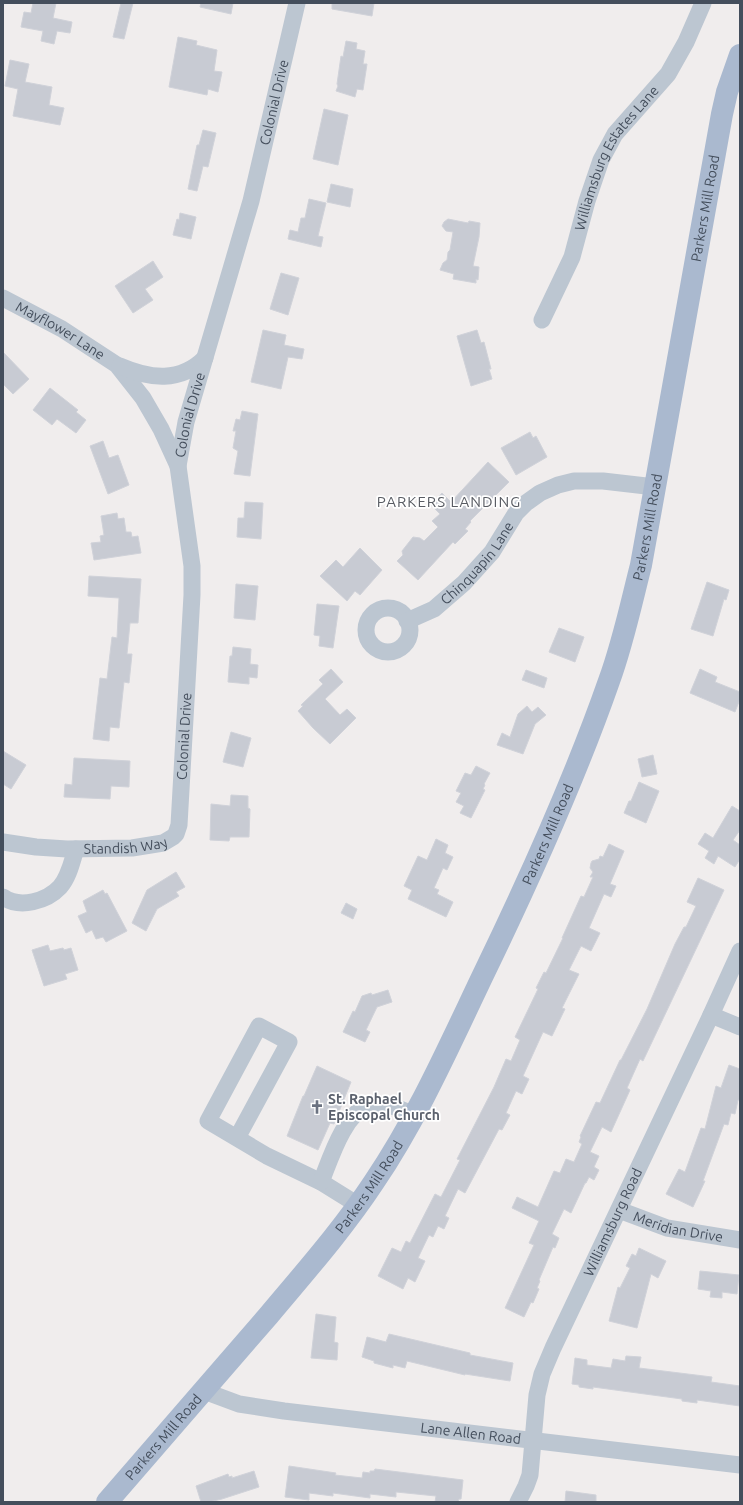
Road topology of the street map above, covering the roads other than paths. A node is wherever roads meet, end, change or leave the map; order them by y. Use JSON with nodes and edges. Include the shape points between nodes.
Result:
{"nodes":[{"id":1,"x":298,"y":3,"type":"edge"},
{"id":2,"x":703,"y":3,"type":"edge"},
{"id":3,"x":740,"y":55,"type":"edge"},
{"id":4,"x":3,"y":298,"type":"edge"},
{"id":5,"x":542,"y":320,"type":"dead end"},
{"id":6,"x":205,"y":358,"type":"junction"},
{"id":7,"x":116,"y":365,"type":"junction"},
{"id":8,"x":178,"y":466,"type":"junction"},
{"id":9,"x":655,"y":487,"type":"junction"},
{"id":10,"x":407,"y":620,"type":"dead end"},
{"id":11,"x":173,"y":837,"type":"joint"},
{"id":12,"x":3,"y":842,"type":"edge"},
{"id":13,"x":76,"y":849,"type":"junction"},
{"id":14,"x":3,"y":898,"type":"edge"},
{"id":15,"x":740,"y":951,"type":"edge"},
{"id":16,"x":711,"y":1015,"type":"junction"},
{"id":17,"x":740,"y":1027,"type":"edge"},
{"id":18,"x":414,"y":1115,"type":"junction"},
{"id":19,"x":237,"y":1138,"type":"junction"},
{"id":20,"x":321,"y":1182,"type":"junction"},
{"id":21,"x":358,"y":1205,"type":"junction"},
{"id":22,"x":619,"y":1210,"type":"junction"},
{"id":23,"x":740,"y":1240,"type":"edge"},
{"id":24,"x":204,"y":1391,"type":"junction"},
{"id":25,"x":533,"y":1440,"type":"junction"},
{"id":26,"x":740,"y":1465,"type":"edge"},
{"id":27,"x":107,"y":1502,"type":"edge"},
{"id":28,"x":518,"y":1502,"type":"edge"}],
"edges":[{"from":1,"to":6,"type":"street","name":"Colonial Drive","via":[[251,200]]},
{"from":2,"to":5,"type":"street","name":"Williamsburg Estates Lane","via":[[668,74],[616,134],[601,160],[572,257]]},
{"from":3,"to":9,"type":"main road","name":"Parkers Mill Road","via":[[727,92],[721,121]]},
{"from":4,"to":7,"type":"street","name":"Mayflower Lane","via":[[62,329]]},
{"from":6,"to":7,"type":"street","name":"Mayflower Lane","via":[[192,369],[159,377],[137,374]]},
{"from":6,"to":8,"type":"street","name":"Colonial Drive","via":[[186,422]]},
{"from":7,"to":8,"type":"street","name":"Mayflower Lane","via":[[143,398],[161,428]]},
{"from":8,"to":11,"type":"street","name":"Colonial Drive","via":[[191,550],[192,594],[179,825]]},
{"from":9,"to":10,"type":"street","name":"Chinquapin Lane","via":[[603,481],[574,481],[540,493],[516,513],[480,567],[434,609]]},
{"from":9,"to":18,"type":"main road","name":"Parkers Mill Road","via":[[641,564],[610,680],[516,907]]},
{"from":11,"to":13,"type":"street","name":"Standish Way","via":[[157,845]]},
{"from":12,"to":13,"type":"street","name":"Standish Way"},
{"from":13,"to":14,"type":"street","name":"Standish Way","via":[[60,887],[45,898],[20,903]]},
{"from":15,"to":16,"type":"street","name":"Williamsburg Road"},
{"from":16,"to":17,"type":"street"},
{"from":16,"to":22,"type":"street","name":"Williamsburg Road"},
{"from":18,"to":20,"type":"street","via":[[400,1108],[385,1105],[369,1105],[355,1114],[339,1136]]},
{"from":18,"to":21,"type":"main road","name":"Parkers Mill Road","via":[[375,1182]]},
{"from":19,"to":19,"type":"street","via":[[208,1121],[259,1026],[288,1042]]},
{"from":19,"to":20,"type":"street","via":[[267,1156]]},
{"from":20,"to":21,"type":"street"},
{"from":21,"to":24,"type":"main road","name":"Parkers Mill Road","via":[[318,1257]]},
{"from":22,"to":23,"type":"street","name":"Meridian Drive","via":[[667,1228]]},
{"from":22,"to":25,"type":"street","name":"Williamsburg Road","via":[[542,1374],[537,1395]]},
{"from":24,"to":25,"type":"street","name":"Lane Allen Road","via":[[255,1407]]},
{"from":24,"to":27,"type":"main road","name":"Parkers Mill Road"},
{"from":25,"to":26,"type":"street","name":"Lane Allen Road"},
{"from":25,"to":28,"type":"street","name":"Williamsburg Road","via":[[530,1474]]}]}
